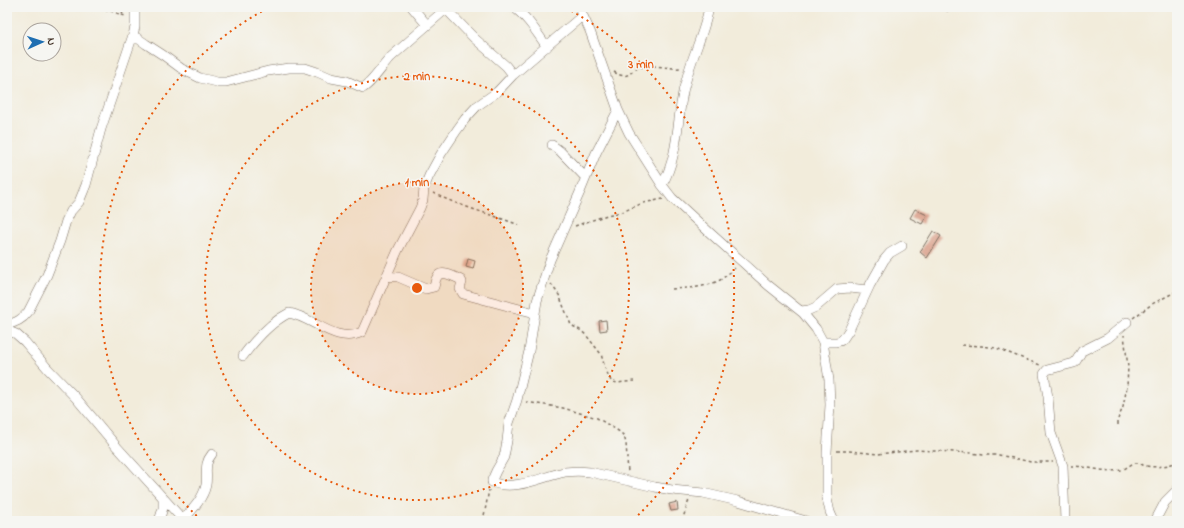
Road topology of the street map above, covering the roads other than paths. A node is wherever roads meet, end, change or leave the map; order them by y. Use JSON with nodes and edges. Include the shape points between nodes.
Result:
{"nodes":[{"id":1,"x":135,"y":7,"type":"edge"},
{"id":2,"x":412,"y":7,"type":"edge"},
{"id":3,"x":513,"y":7,"type":"edge"},
{"id":4,"x":579,"y":7,"type":"edge"},
{"id":5,"x":709,"y":7,"type":"edge"},
{"id":6,"x":447,"y":8,"type":"edge"},
{"id":7,"x":582,"y":16,"type":"junction"},
{"id":8,"x":427,"y":25,"type":"junction"},
{"id":9,"x":133,"y":35,"type":"junction"},
{"id":10,"x":547,"y":47,"type":"junction"},
{"id":11,"x":513,"y":75,"type":"junction"},
{"id":12,"x":618,"y":110,"type":"junction"},
{"id":13,"x":552,"y":145,"type":"dead end"},
{"id":14,"x":585,"y":177,"type":"junction"},
{"id":15,"x":662,"y":185,"type":"junction"},
{"id":16,"x":902,"y":246,"type":"dead end"},
{"id":17,"x":386,"y":276,"type":"junction"},
{"id":18,"x":867,"y":290,"type":"junction"},
{"id":19,"x":801,"y":311,"type":"junction"},
{"id":20,"x":535,"y":314,"type":"junction"},
{"id":21,"x":1125,"y":324,"type":"road end"},
{"id":22,"x":7,"y":325,"type":"edge"},
{"id":23,"x":7,"y":330,"type":"edge"},
{"id":24,"x":823,"y":342,"type":"junction"},
{"id":25,"x":243,"y":356,"type":"dead end"},
{"id":26,"x":212,"y":454,"type":"dead end"},
{"id":27,"x":1177,"y":490,"type":"edge"},
{"id":28,"x":162,"y":498,"type":"junction"},
{"id":29,"x":184,"y":520,"type":"edge"},
{"id":30,"x":159,"y":521,"type":"edge"},
{"id":31,"x":806,"y":521,"type":"edge"},
{"id":32,"x":834,"y":521,"type":"edge"},
{"id":33,"x":1065,"y":521,"type":"edge"},
{"id":34,"x":1155,"y":521,"type":"edge"}],
"edges":[{"from":1,"to":9,"type":"street"},
{"from":2,"to":8,"type":"street"},
{"from":3,"to":10,"type":"street","via":[[536,30]]},
{"from":4,"to":7,"type":"street"},
{"from":5,"to":15,"type":"street","via":[[681,103],[673,157]]},
{"from":6,"to":8,"type":"street"},
{"from":6,"to":11,"type":"street"},
{"from":7,"to":10,"type":"street"},
{"from":7,"to":12,"type":"street","via":[[590,31]]},
{"from":8,"to":9,"type":"street","via":[[391,57],[363,88],[305,68],[268,71],[217,82],[200,78],[182,69]]},
{"from":9,"to":22,"type":"street","via":[[101,129],[82,196],[66,220],[47,275],[28,312],[22,319]]},
{"from":10,"to":11,"type":"street"},
{"from":11,"to":17,"type":"street","via":[[465,119],[441,154],[424,188],[420,208]]},
{"from":12,"to":14,"type":"street"},
{"from":12,"to":15,"type":"street","via":[[633,140]]},
{"from":13,"to":14,"type":"street"},
{"from":14,"to":20,"type":"street","via":[[550,260],[540,288]]},
{"from":15,"to":19,"type":"street","via":[[708,232]]},
{"from":16,"to":18,"type":"street","via":[[884,260]]},
{"from":17,"to":20,"type":"street","via":[[398,277],[426,289],[434,287],[438,275],[447,274],[461,280],[460,289],[463,294]]},
{"from":17,"to":25,"type":"street","via":[[364,330],[360,333],[337,334],[289,313],[273,324]]},
{"from":18,"to":19,"type":"street","via":[[837,289],[816,307]]},
{"from":18,"to":24,"type":"street","via":[[844,339]]},
{"from":19,"to":24,"type":"street"},
{"from":20,"to":31,"type":"street","via":[[529,351],[509,423],[504,457],[492,482],[510,485],[564,472],[590,472],[672,490],[738,500]]},
{"from":21,"to":33,"type":"street","via":[[1104,341],[1082,351],[1074,363],[1047,370],[1044,374],[1049,425],[1062,464]]},
{"from":23,"to":28,"type":"street","via":[[25,342]]},
{"from":24,"to":32,"type":"street","via":[[830,405],[827,499]]},
{"from":26,"to":29,"type":"street","via":[[207,462],[203,493]]},
{"from":27,"to":34,"type":"street","via":[[1165,502]]},
{"from":28,"to":29,"type":"street"},
{"from":28,"to":30,"type":"street","via":[[163,508]]}]}
